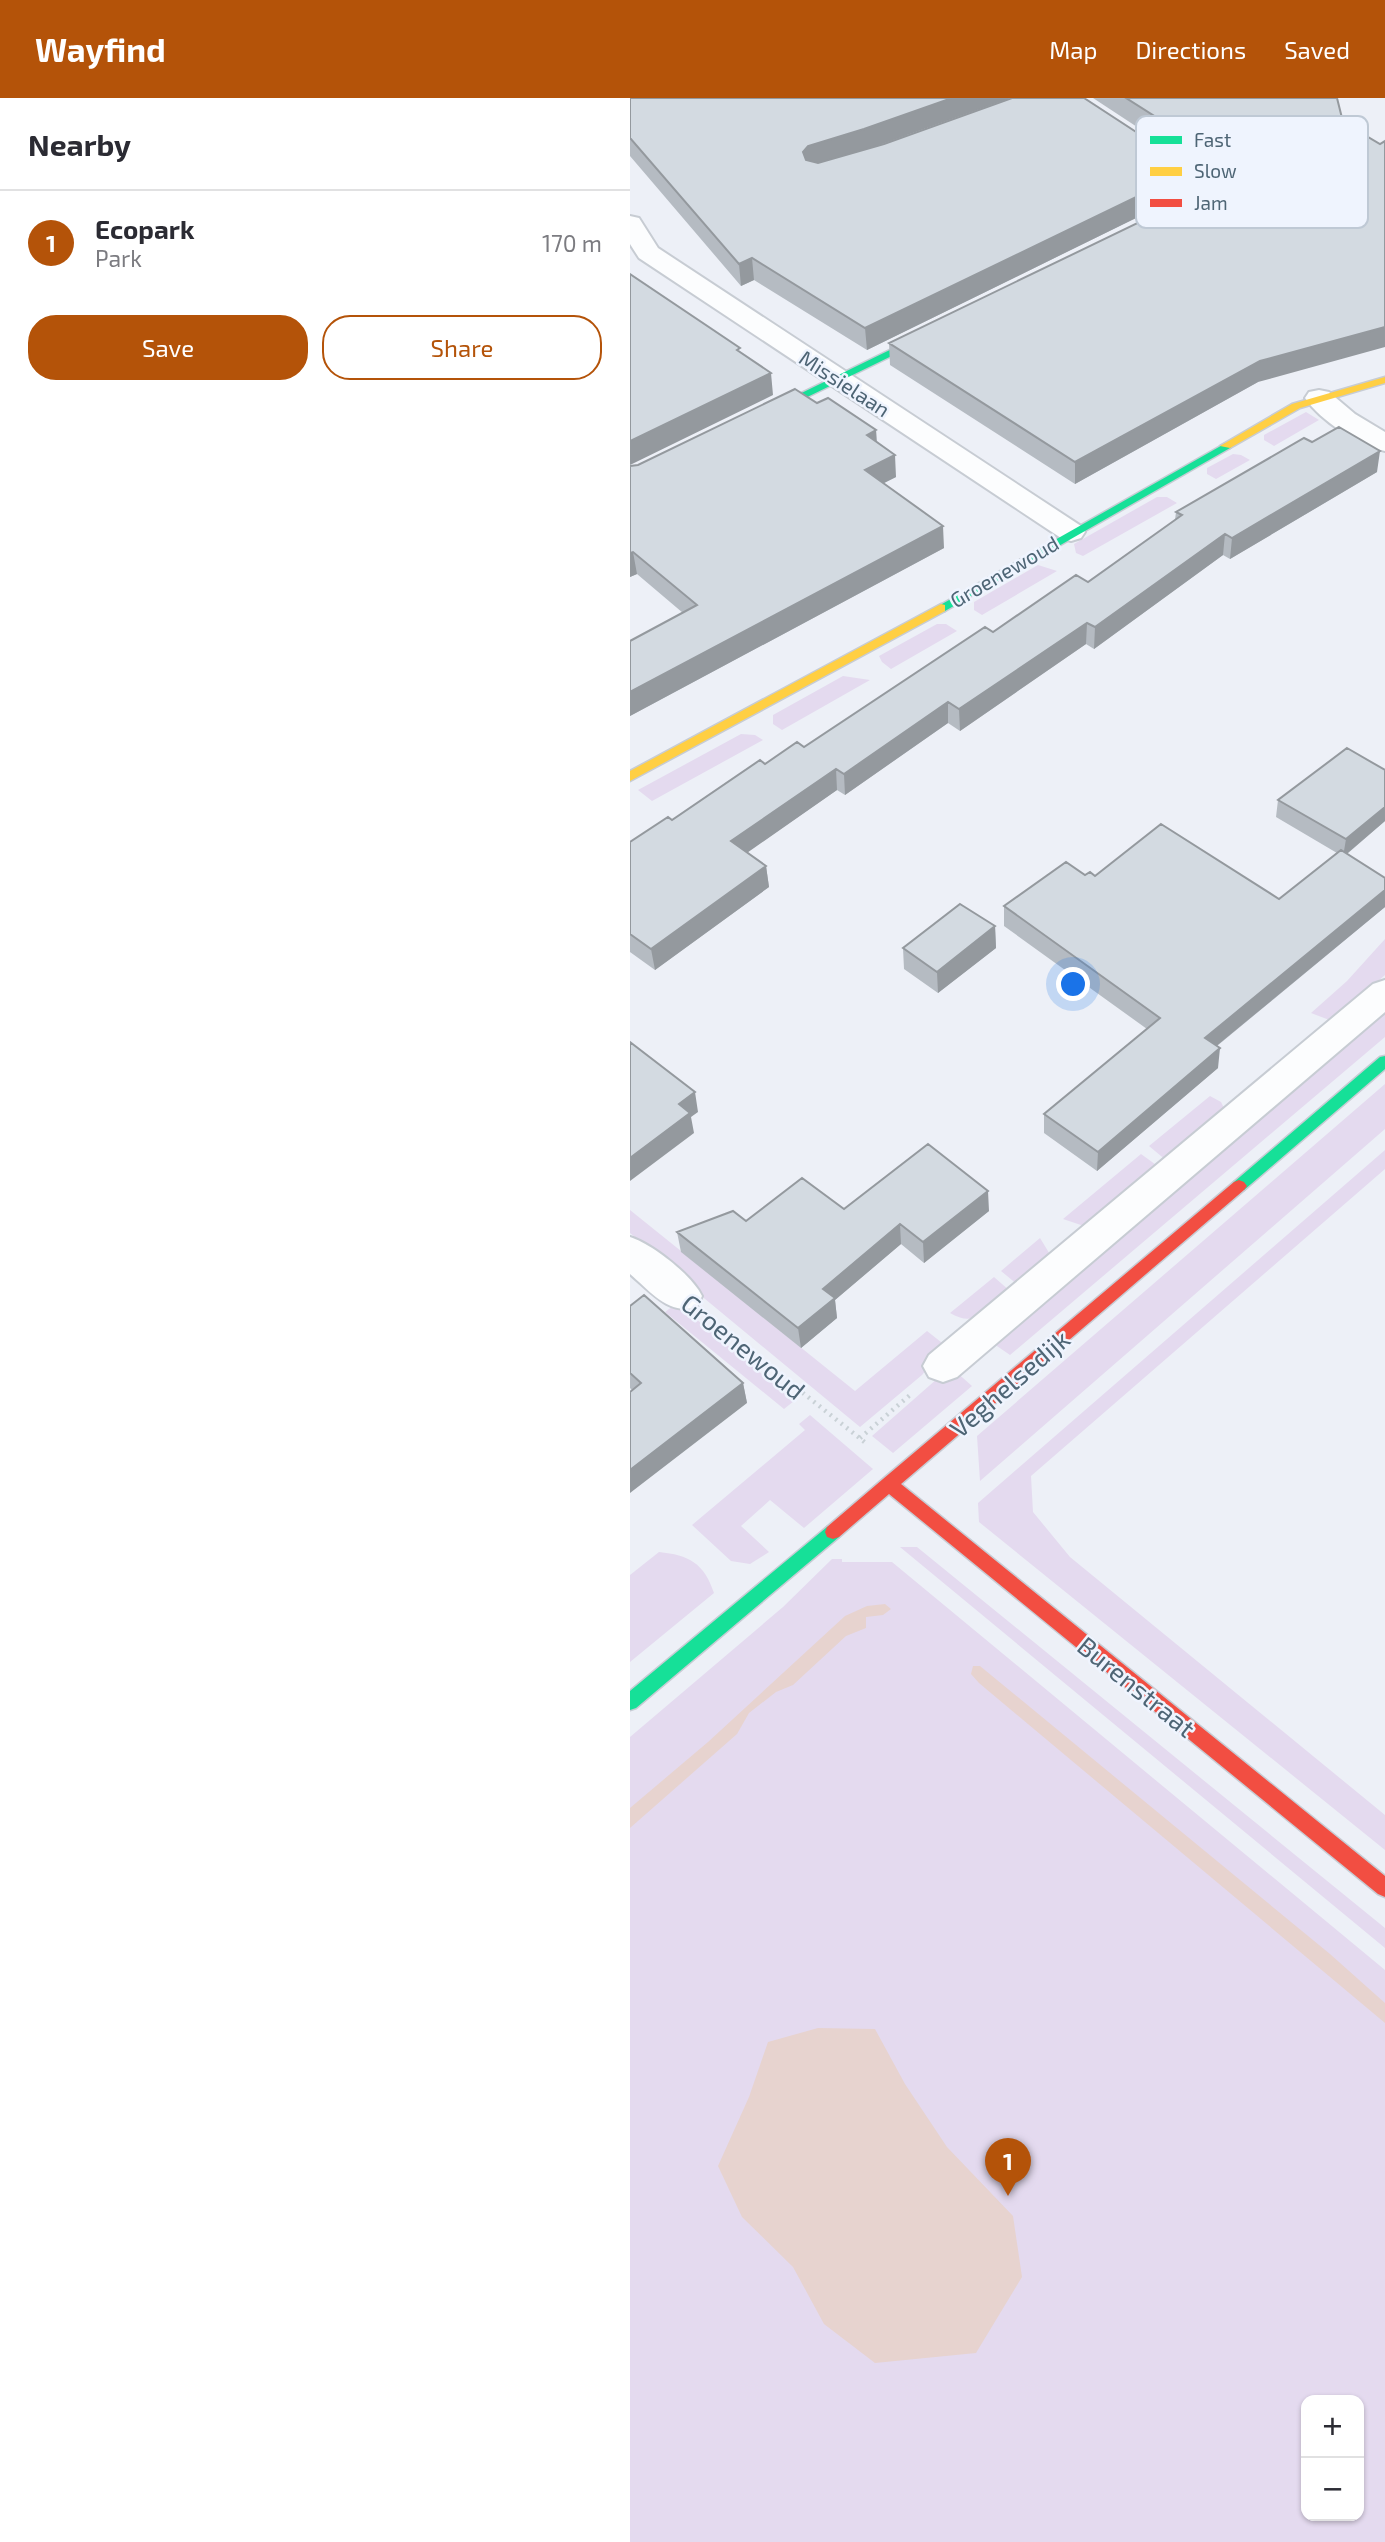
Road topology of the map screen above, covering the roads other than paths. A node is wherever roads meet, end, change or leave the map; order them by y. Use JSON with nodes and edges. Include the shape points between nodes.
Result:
{"nodes":[{"id":1,"x":1072,"y":98,"type":"edge"},
{"id":2,"x":1136,"y":140,"type":"edge"},
{"id":3,"x":630,"y":223,"type":"edge"},
{"id":4,"x":639,"y":257,"type":"edge"},
{"id":5,"x":949,"y":324,"type":"edge"},
{"id":6,"x":838,"y":378,"type":"junction"},
{"id":7,"x":1385,"y":380,"type":"edge"},
{"id":8,"x":1319,"y":398,"type":"junction"},
{"id":9,"x":740,"y":425,"type":"edge"},
{"id":10,"x":1385,"y":443,"type":"edge"},
{"id":11,"x":1071,"y":532,"type":"junction"},
{"id":12,"x":630,"y":777,"type":"edge"},
{"id":13,"x":1385,"y":993,"type":"edge"},
{"id":14,"x":1385,"y":1061,"type":"edge"},
{"id":15,"x":630,"y":1252,"type":"edge"},
{"id":16,"x":683,"y":1296,"type":"road end"},
{"id":17,"x":943,"y":1366,"type":"road end"},
{"id":18,"x":889,"y":1484,"type":"junction"},
{"id":19,"x":630,"y":1702,"type":"edge"},
{"id":20,"x":1385,"y":1888,"type":"edge"}],
"edges":[{"from":1,"to":2,"type":"street"},
{"from":3,"to":4,"type":"street","name":"Missielaan"},
{"from":4,"to":6,"type":"street","name":"Missielaan"},
{"from":5,"to":6,"type":"street"},
{"from":6,"to":9,"type":"street"},
{"from":6,"to":11,"type":"street","name":"Missielaan"},
{"from":7,"to":8,"type":"street","name":"Groenewoud"},
{"from":8,"to":10,"type":"street","via":[[1345,420]]},
{"from":8,"to":11,"type":"street","name":"Groenewoud","via":[[1296,406]]},
{"from":11,"to":12,"type":"street","name":"Groenewoud","via":[[840,665]]},
{"from":13,"to":17,"type":"street"},
{"from":14,"to":18,"type":"street","name":"Veghelsedijk"},
{"from":15,"to":16,"type":"street","name":"Groenewoud"},
{"from":18,"to":19,"type":"street","name":"Veghelsedijk"},
{"from":18,"to":20,"type":"street","name":"Burenstraat"}]}
